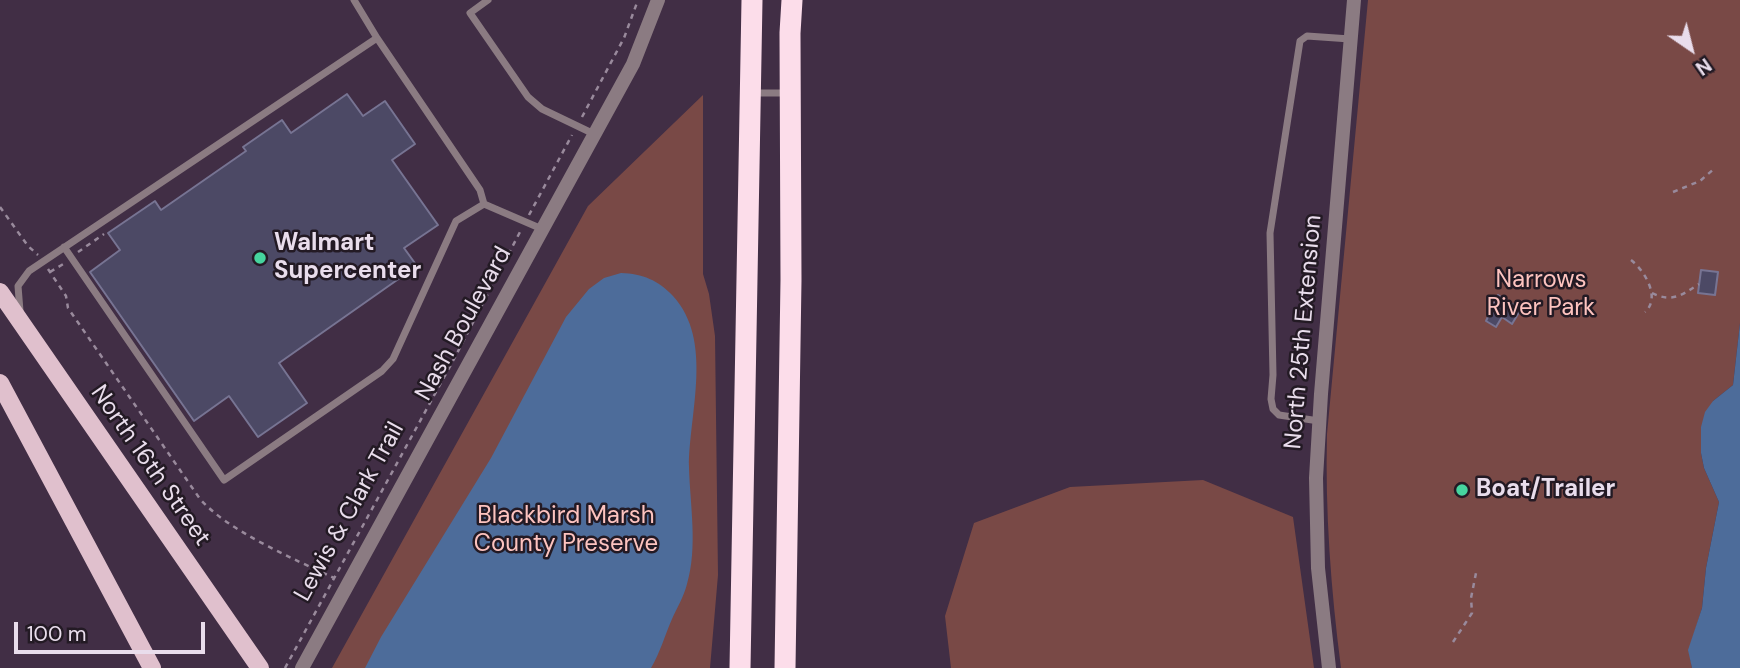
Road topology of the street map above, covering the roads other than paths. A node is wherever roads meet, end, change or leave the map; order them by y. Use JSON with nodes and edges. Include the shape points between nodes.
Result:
{"nodes":[{"id":1,"x":354,"y":0,"type":"edge"},
{"id":2,"x":488,"y":0,"type":"edge"},
{"id":3,"x":658,"y":0,"type":"edge"},
{"id":4,"x":752,"y":0,"type":"edge"},
{"id":5,"x":792,"y":0,"type":"edge"},
{"id":6,"x":1354,"y":0,"type":"edge"},
{"id":7,"x":377,"y":38,"type":"junction"},
{"id":8,"x":1351,"y":39,"type":"junction"},
{"id":9,"x":752,"y":93,"type":"junction"},
{"id":10,"x":789,"y":93,"type":"junction"},
{"id":11,"x":594,"y":134,"type":"junction"},
{"id":12,"x":484,"y":204,"type":"junction"},
{"id":13,"x":542,"y":229,"type":"junction"},
{"id":14,"x":64,"y":247,"type":"junction"},
{"id":15,"x":0,"y":292,"type":"edge"},
{"id":16,"x":23,"y":325,"type":"junction"},
{"id":17,"x":0,"y":383,"type":"edge"},
{"id":18,"x":1319,"y":421,"type":"junction"},
{"id":19,"x":152,"y":668,"type":"edge"},
{"id":20,"x":260,"y":668,"type":"edge"},
{"id":21,"x":302,"y":668,"type":"edge"},
{"id":22,"x":740,"y":668,"type":"edge"},
{"id":23,"x":785,"y":668,"type":"edge"},
{"id":24,"x":1329,"y":668,"type":"edge"}],
"edges":[{"from":1,"to":7,"type":"lane"},
{"from":2,"to":11,"type":"lane","via":[[470,13],[519,86],[542,109]]},
{"from":3,"to":11,"type":"street","name":"Nash Boulevard","via":[[633,64]]},
{"from":4,"to":9,"type":"highway"},
{"from":5,"to":10,"type":"highway"},
{"from":6,"to":8,"type":"street","name":"North 25th Extension"},
{"from":7,"to":12,"type":"lane","via":[[480,190]]},
{"from":7,"to":14,"type":"lane"},
{"from":8,"to":18,"type":"street","name":"North 25th Extension"},
{"from":8,"to":18,"type":"lane","via":[[1307,36],[1300,41],[1270,233],[1273,409],[1279,415]]},
{"from":9,"to":10,"type":"lane"},
{"from":9,"to":22,"type":"highway"},
{"from":10,"to":23,"type":"highway"},
{"from":11,"to":13,"type":"street","name":"Nash Boulevard"},
{"from":12,"to":13,"type":"lane"},
{"from":12,"to":14,"type":"lane","via":[[456,221],[393,359],[382,371],[224,480]]},
{"from":13,"to":21,"type":"street","name":"Nash Boulevard"},
{"from":14,"to":16,"type":"lane","via":[[29,271],[18,286]]},
{"from":15,"to":16,"type":"main road","name":"North 16th Street"},
{"from":16,"to":20,"type":"main road","name":"North 16th Street"},
{"from":17,"to":19,"type":"main road"},
{"from":18,"to":24,"type":"street","name":"North 25th Extension","via":[[1315,510]]}]}
